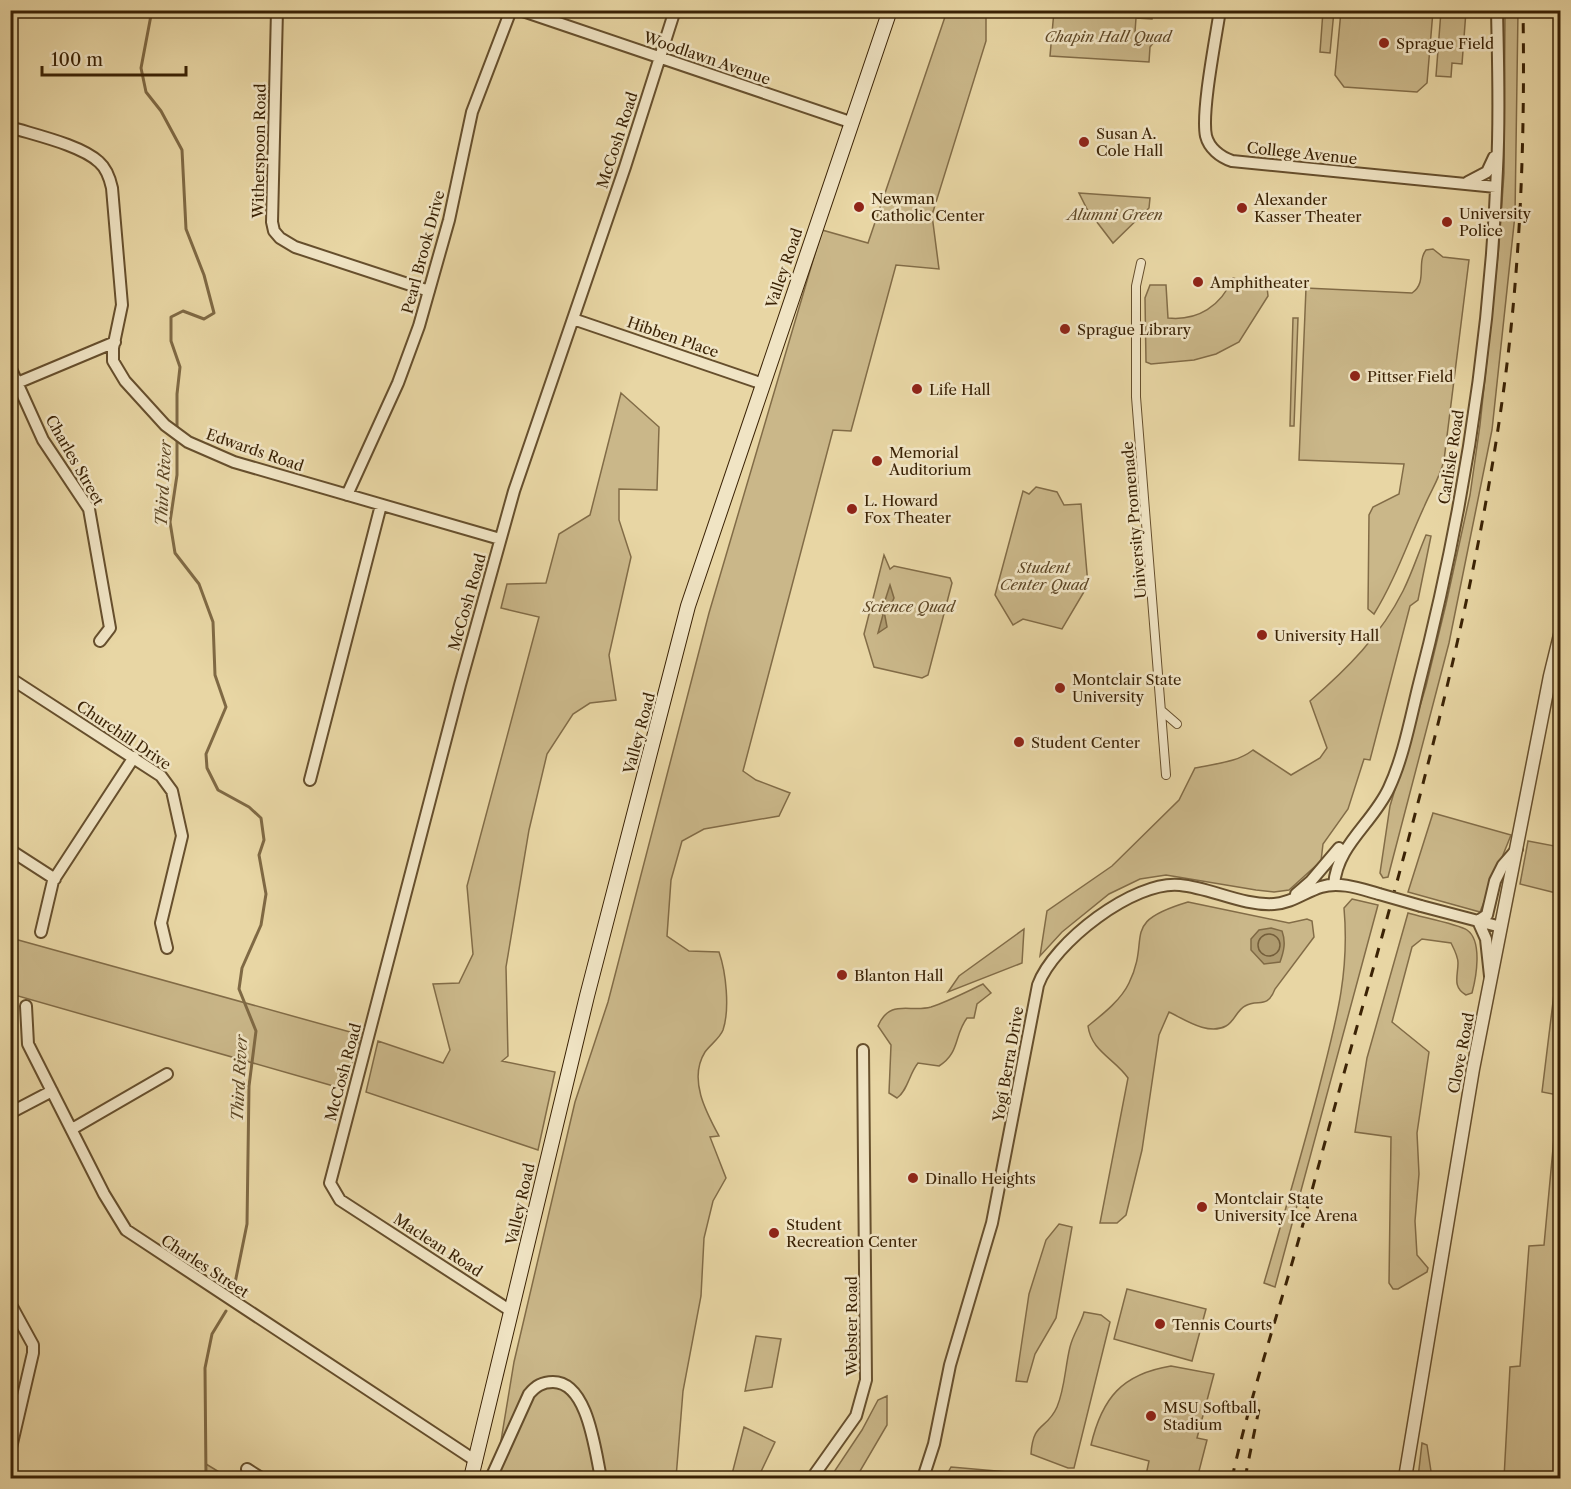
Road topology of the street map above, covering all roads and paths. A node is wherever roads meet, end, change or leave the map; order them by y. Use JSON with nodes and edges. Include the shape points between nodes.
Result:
{"nodes":[{"id":1,"x":278,"y":10,"type":"edge"},
{"id":2,"x":511,"y":10,"type":"edge"},
{"id":3,"x":520,"y":10,"type":"edge"},
{"id":4,"x":675,"y":10,"type":"edge"},
{"id":5,"x":890,"y":10,"type":"edge"},
{"id":6,"x":1220,"y":10,"type":"edge"},
{"id":7,"x":1497,"y":10,"type":"edge"},
{"id":8,"x":660,"y":57,"type":"junction"},
{"id":9,"x":850,"y":122,"type":"junction"},
{"id":10,"x":10,"y":127,"type":"edge"},
{"id":11,"x":1498,"y":139,"type":"junction"},
{"id":12,"x":1462,"y":183,"type":"junction"},
{"id":13,"x":1496,"y":187,"type":"junction"},
{"id":14,"x":1141,"y":263,"type":"dead end"},
{"id":15,"x":429,"y":291,"type":"junction"},
{"id":16,"x":573,"y":319,"type":"junction"},
{"id":17,"x":115,"y":342,"type":"junction"},
{"id":18,"x":10,"y":367,"type":"edge"},
{"id":19,"x":763,"y":384,"type":"junction"},
{"id":20,"x":14,"y":385,"type":"edge"},
{"id":21,"x":347,"y":495,"type":"junction"},
{"id":22,"x":381,"y":505,"type":"junction"},
{"id":23,"x":500,"y":539,"type":"junction"},
{"id":24,"x":1560,"y":635,"type":"edge"},
{"id":25,"x":99,"y":641,"type":"dead end"},
{"id":26,"x":10,"y":678,"type":"edge"},
{"id":27,"x":1162,"y":711,"type":"junction"},
{"id":28,"x":1177,"y":724,"type":"dead end"},
{"id":29,"x":134,"y":758,"type":"junction"},
{"id":30,"x":1166,"y":775,"type":"dead end"},
{"id":31,"x":310,"y":780,"type":"dead end"},
{"id":32,"x":1370,"y":817,"type":"junction"},
{"id":33,"x":1517,"y":849,"type":"junction"},
{"id":34,"x":10,"y":850,"type":"edge"},
{"id":35,"x":55,"y":879,"type":"junction"},
{"id":36,"x":1334,"y":885,"type":"junction"},
{"id":37,"x":1281,"y":902,"type":"junction"},
{"id":38,"x":1478,"y":921,"type":"junction"},
{"id":39,"x":1502,"y":927,"type":"junction"},
{"id":40,"x":41,"y":932,"type":"dead end"},
{"id":41,"x":167,"y":948,"type":"dead end"},
{"id":42,"x":1491,"y":980,"type":"junction"},
{"id":43,"x":26,"y":1006,"type":"dead end"},
{"id":44,"x":863,"y":1050,"type":"dead end"},
{"id":45,"x":167,"y":1074,"type":"dead end"},
{"id":46,"x":52,"y":1091,"type":"junction"},
{"id":47,"x":10,"y":1113,"type":"edge"},
{"id":48,"x":72,"y":1129,"type":"junction"},
{"id":49,"x":348,"y":1205,"type":"joint"},
{"id":50,"x":10,"y":1303,"type":"edge"},
{"id":51,"x":511,"y":1311,"type":"junction"},
{"id":52,"x":10,"y":1452,"type":"edge"},
{"id":53,"x":476,"y":1461,"type":"junction"},
{"id":54,"x":247,"y":1469,"type":"dead end"},
{"id":55,"x":261,"y":1479,"type":"edge"},
{"id":56,"x":471,"y":1479,"type":"edge"},
{"id":57,"x":491,"y":1479,"type":"edge"},
{"id":58,"x":601,"y":1479,"type":"edge"},
{"id":59,"x":812,"y":1479,"type":"edge"},
{"id":60,"x":923,"y":1479,"type":"edge"},
{"id":61,"x":1405,"y":1479,"type":"edge"}],
"edges":[{"from":1,"to":15,"type":"street","name":"Witherspoon Road","via":[[274,231],[295,247]]},
{"from":2,"to":15,"type":"street","name":"Pearl Brook Drive","via":[[472,112]]},
{"from":3,"to":8,"type":"street","name":"Woodlawn Avenue"},
{"from":4,"to":8,"type":"street","name":"McCosh Road"},
{"from":5,"to":9,"type":"main road","name":"Valley Road"},
{"from":6,"to":12,"type":"street","name":"College Avenue","via":[[1206,133],[1216,152],[1232,161]]},
{"from":7,"to":11,"type":"street","name":"Carlisle Road"},
{"from":8,"to":9,"type":"street","name":"Woodlawn Avenue"},
{"from":8,"to":16,"type":"street","name":"McCosh Road"},
{"from":9,"to":19,"type":"main road","name":"Valley Road"},
{"from":10,"to":17,"type":"street","name":"Edwards Road","via":[[80,152],[98,161],[105,170],[112,188],[122,304]]},
{"from":11,"to":12,"type":"street","via":[[1489,170],[1478,179]]},
{"from":11,"to":13,"type":"street","name":"Carlisle Road"},
{"from":12,"to":13,"type":"street","name":"College Avenue"},
{"from":13,"to":32,"type":"street","name":"Carlisle Road","via":[[1480,370],[1449,555],[1394,775]]},
{"from":14,"to":27,"type":"street","name":"University Promenade","via":[[1137,275],[1136,397]]},
{"from":15,"to":21,"type":"street","name":"Pearl Brook Drive","via":[[398,383]]},
{"from":16,"to":19,"type":"street","name":"Hibben Place"},
{"from":16,"to":23,"type":"street","name":"McCosh Road"},
{"from":17,"to":20,"type":"street"},
{"from":17,"to":21,"type":"street","name":"Edwards Road","via":[[113,361],[125,381],[151,412],[188,442],[234,462]]},
{"from":18,"to":20,"type":"street","name":"Charles Street"},
{"from":19,"to":51,"type":"main road","name":"Valley Road","via":[[688,606]]},
{"from":20,"to":25,"type":"street","name":"Charles Street","via":[[52,457],[89,509],[110,628]]},
{"from":21,"to":22,"type":"street","name":"Edwards Road"},
{"from":22,"to":23,"type":"street","name":"Edwards Road"},
{"from":22,"to":31,"type":"street"},
{"from":23,"to":49,"type":"street","name":"McCosh Road","via":[[330,1183],[335,1195]]},
{"from":24,"to":33,"type":"street","name":"Clove Road"},
{"from":26,"to":29,"type":"street","name":"Churchill Drive"},
{"from":27,"to":28,"type":"street"},
{"from":27,"to":30,"type":"street","name":"University Promenade"},
{"from":29,"to":35,"type":"street"},
{"from":29,"to":41,"type":"street","name":"Churchill Drive","via":[[167,782],[180,825],[181,845],[161,923]]},
{"from":32,"to":36,"type":"street","name":"Carlisle Road","via":[[1337,862]]},
{"from":32,"to":37,"type":"street","via":[[1355,826],[1311,881]]},
{"from":33,"to":38,"type":"street","via":[[1495,881],[1487,915]]},
{"from":33,"to":39,"type":"street","name":"Clove Road"},
{"from":34,"to":35,"type":"street"},
{"from":35,"to":40,"type":"street"},
{"from":36,"to":37,"type":"street","name":"Yogi Berra Drive"},
{"from":36,"to":38,"type":"street","bridge":true},
{"from":37,"to":60,"type":"street","name":"Yogi Berra Drive","via":[[1259,903],[1180,885],[1151,888],[1118,904],[1051,959],[1036,995],[988,1241],[950,1365]]},
{"from":38,"to":39,"type":"street"},
{"from":38,"to":42,"type":"street","via":[[1486,939]]},
{"from":39,"to":42,"type":"street","name":"Clove Road"},
{"from":42,"to":61,"type":"street","name":"Clove Road","via":[[1455,1168]]},
{"from":43,"to":46,"type":"street","name":"Charles Street","via":[[28,1044]]},
{"from":44,"to":59,"type":"street","name":"Webster Road","via":[[866,1380],[856,1416]]},
{"from":45,"to":48,"type":"street"},
{"from":46,"to":47,"type":"street"},
{"from":46,"to":48,"type":"street","name":"Charles Street"},
{"from":48,"to":53,"type":"street","name":"Charles Street","via":[[126,1230]]},
{"from":49,"to":51,"type":"street","name":"Maclean Road"},
{"from":50,"to":52,"type":"street","via":[[33,1345],[33,1353]]},
{"from":51,"to":53,"type":"main road","name":"Valley Road"},
{"from":53,"to":56,"type":"main road","name":"Valley Road"},
{"from":54,"to":55,"type":"street"},
{"from":57,"to":58,"type":"street","via":[[529,1394],[539,1384],[554,1382],[570,1387],[582,1402]]}]}
